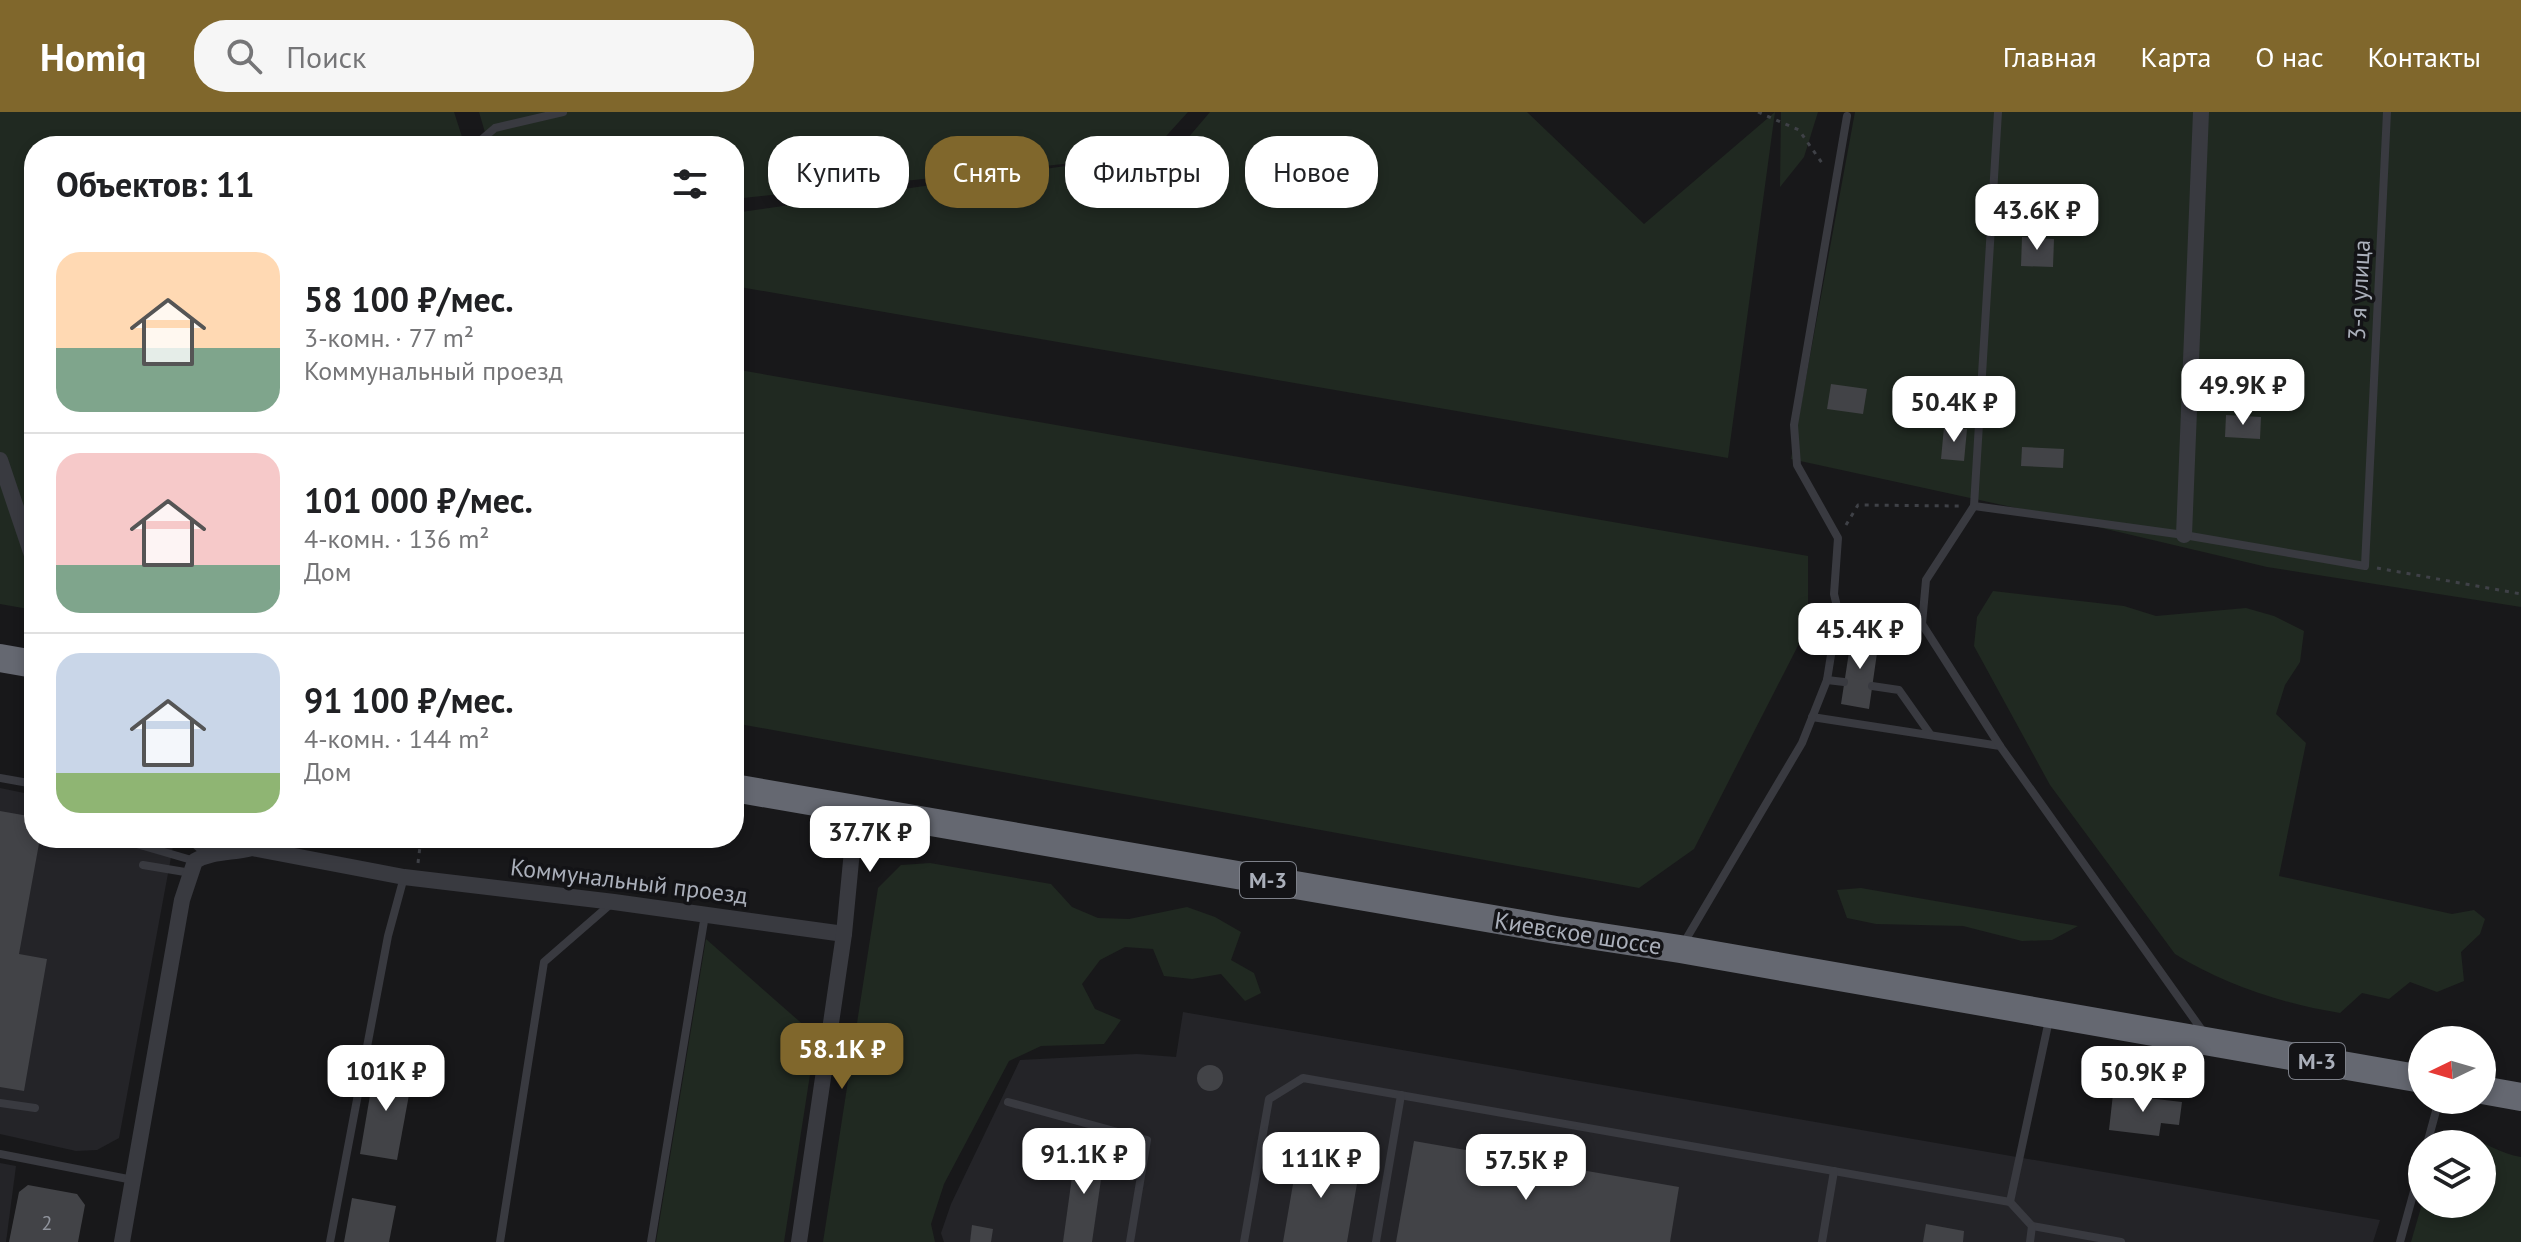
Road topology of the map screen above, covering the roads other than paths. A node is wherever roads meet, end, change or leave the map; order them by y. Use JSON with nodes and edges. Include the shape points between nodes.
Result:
{"nodes":[{"id":1,"x":563,"y":112,"type":"edge"},
{"id":2,"x":1998,"y":112,"type":"edge"},
{"id":3,"x":2201,"y":112,"type":"edge"},
{"id":4,"x":2387,"y":112,"type":"edge"},
{"id":5,"x":1847,"y":116,"type":"dead end"},
{"id":6,"x":486,"y":136,"type":"edge"},
{"id":7,"x":0,"y":460,"type":"edge"},
{"id":8,"x":1974,"y":506,"type":"junction"},
{"id":9,"x":24,"y":531,"type":"edge"},
{"id":10,"x":2184,"y":535,"type":"junction"},
{"id":11,"x":1838,"y":611,"type":"junction"},
{"id":12,"x":1922,"y":624,"type":"junction"},
{"id":13,"x":0,"y":658,"type":"edge"},
{"id":14,"x":24,"y":662,"type":"edge"},
{"id":15,"x":1827,"y":680,"type":"junction"},
{"id":16,"x":1844,"y":682,"type":"dead end"},
{"id":17,"x":1872,"y":686,"type":"dead end"},
{"id":18,"x":1812,"y":717,"type":"junction"},
{"id":19,"x":1930,"y":734,"type":"junction"},
{"id":20,"x":2000,"y":746,"type":"junction"},
{"id":21,"x":0,"y":778,"type":"edge"},
{"id":22,"x":24,"y":782,"type":"edge"},
{"id":23,"x":744,"y":790,"type":"edge"},
{"id":24,"x":856,"y":809,"type":"junction"},
{"id":25,"x":148,"y":848,"type":"edge"},
{"id":26,"x":192,"y":848,"type":"edge"},
{"id":27,"x":240,"y":848,"type":"edge"},
{"id":28,"x":270,"y":848,"type":"edge"},
{"id":29,"x":197,"y":863,"type":"junction"},
{"id":30,"x":143,"y":865,"type":"dead end"},
{"id":31,"x":410,"y":878,"type":"junction"},
{"id":32,"x":614,"y":902,"type":"junction"},
{"id":33,"x":705,"y":915,"type":"junction"},
{"id":34,"x":844,"y":934,"type":"junction"},
{"id":35,"x":1680,"y":949,"type":"junction"},
{"id":36,"x":2050,"y":1015,"type":"junction"},
{"id":37,"x":2211,"y":1043,"type":"junction"},
{"id":38,"x":2408,"y":1077,"type":"edge"},
{"id":39,"x":2496,"y":1093,"type":"edge"},
{"id":40,"x":1401,"y":1095,"type":"junction"},
{"id":41,"x":2521,"y":1097,"type":"edge"},
{"id":42,"x":1008,"y":1102,"type":"dead end"},
{"id":43,"x":0,"y":1103,"type":"edge"},
{"id":44,"x":35,"y":1108,"type":"dead end"},
{"id":45,"x":0,"y":1154,"type":"edge"},
{"id":46,"x":1834,"y":1171,"type":"junction"},
{"id":47,"x":134,"y":1181,"type":"junction"},
{"id":48,"x":2010,"y":1202,"type":"junction"},
{"id":49,"x":2408,"y":1213,"type":"edge"},
{"id":50,"x":2032,"y":1226,"type":"junction"},
{"id":51,"x":122,"y":1242,"type":"edge"},
{"id":52,"x":330,"y":1242,"type":"edge"},
{"id":53,"x":500,"y":1242,"type":"edge"},
{"id":54,"x":651,"y":1242,"type":"edge"},
{"id":55,"x":799,"y":1242,"type":"edge"},
{"id":56,"x":1130,"y":1242,"type":"edge"},
{"id":57,"x":1244,"y":1242,"type":"edge"},
{"id":58,"x":1376,"y":1242,"type":"edge"},
{"id":59,"x":1822,"y":1242,"type":"edge"},
{"id":60,"x":2030,"y":1242,"type":"edge"},
{"id":61,"x":2121,"y":1242,"type":"edge"},
{"id":62,"x":2400,"y":1242,"type":"edge"}],
"edges":[{"from":1,"to":6,"type":"lane","via":[[495,128]]},
{"from":2,"to":8,"type":"lane"},
{"from":3,"to":10,"type":"street"},
{"from":4,"to":10,"type":"lane","name":"3-я улица","via":[[2365,566]]},
{"from":5,"to":11,"type":"lane","via":[[1794,425],[1797,465],[1838,538]]},
{"from":7,"to":9,"type":"street"},
{"from":8,"to":10,"type":"lane"},
{"from":8,"to":12,"type":"lane","via":[[1926,580]]},
{"from":11,"to":12,"type":"lane"},
{"from":11,"to":15,"type":"lane"},
{"from":12,"to":20,"type":"lane"},
{"from":13,"to":14,"type":"highway"},
{"from":15,"to":16,"type":"lane"},
{"from":15,"to":18,"type":"lane"},
{"from":17,"to":19,"type":"lane","via":[[1899,690]]},
{"from":18,"to":19,"type":"lane"},
{"from":18,"to":35,"type":"lane","via":[[1802,743]]},
{"from":19,"to":20,"type":"lane"},
{"from":20,"to":37,"type":"lane"},
{"from":21,"to":22,"type":"lane"},
{"from":23,"to":24,"type":"highway","name":"Киевское шоссе","number":"М-3"},
{"from":24,"to":34,"type":"street"},
{"from":24,"to":35,"type":"highway","name":"Киевское шоссе","number":"М-3"},
{"from":25,"to":29,"type":"lane"},
{"from":26,"to":29,"type":"lane"},
{"from":27,"to":29,"type":"street","name":"Коммунальный проезд"},
{"from":28,"to":31,"type":"street","name":"Коммунальный проезд"},
{"from":29,"to":30,"type":"lane"},
{"from":29,"to":47,"type":"street","via":[[182,900]]},
{"from":31,"to":32,"type":"street","name":"Коммунальный проезд"},
{"from":31,"to":52,"type":"lane","via":[[388,936]]},
{"from":32,"to":33,"type":"street","name":"Коммунальный проезд"},
{"from":32,"to":53,"type":"lane","via":[[544,962]]},
{"from":33,"to":34,"type":"street","name":"Коммунальный проезд"},
{"from":33,"to":54,"type":"lane"},
{"from":34,"to":55,"type":"street"},
{"from":35,"to":36,"type":"highway","name":"Киевское шоссе","number":"М-3"},
{"from":36,"to":37,"type":"highway","name":"Киевское шоссе","number":"М-3"},
{"from":36,"to":48,"type":"lane"},
{"from":37,"to":38,"type":"highway","name":"Киевское шоссе","number":"М-3"},
{"from":39,"to":41,"type":"highway"},
{"from":40,"to":46,"type":"lane"},
{"from":40,"to":57,"type":"lane","via":[[1303,1078],[1269,1099]]},
{"from":40,"to":58,"type":"lane"},
{"from":42,"to":56,"type":"lane","via":[[1147,1140]]},
{"from":43,"to":44,"type":"lane"},
{"from":45,"to":47,"type":"lane"},
{"from":46,"to":48,"type":"lane"},
{"from":46,"to":59,"type":"lane"},
{"from":47,"to":51,"type":"street"},
{"from":48,"to":50,"type":"lane"},
{"from":49,"to":62,"type":"lane"},
{"from":50,"to":60,"type":"lane"},
{"from":50,"to":61,"type":"lane"}]}
